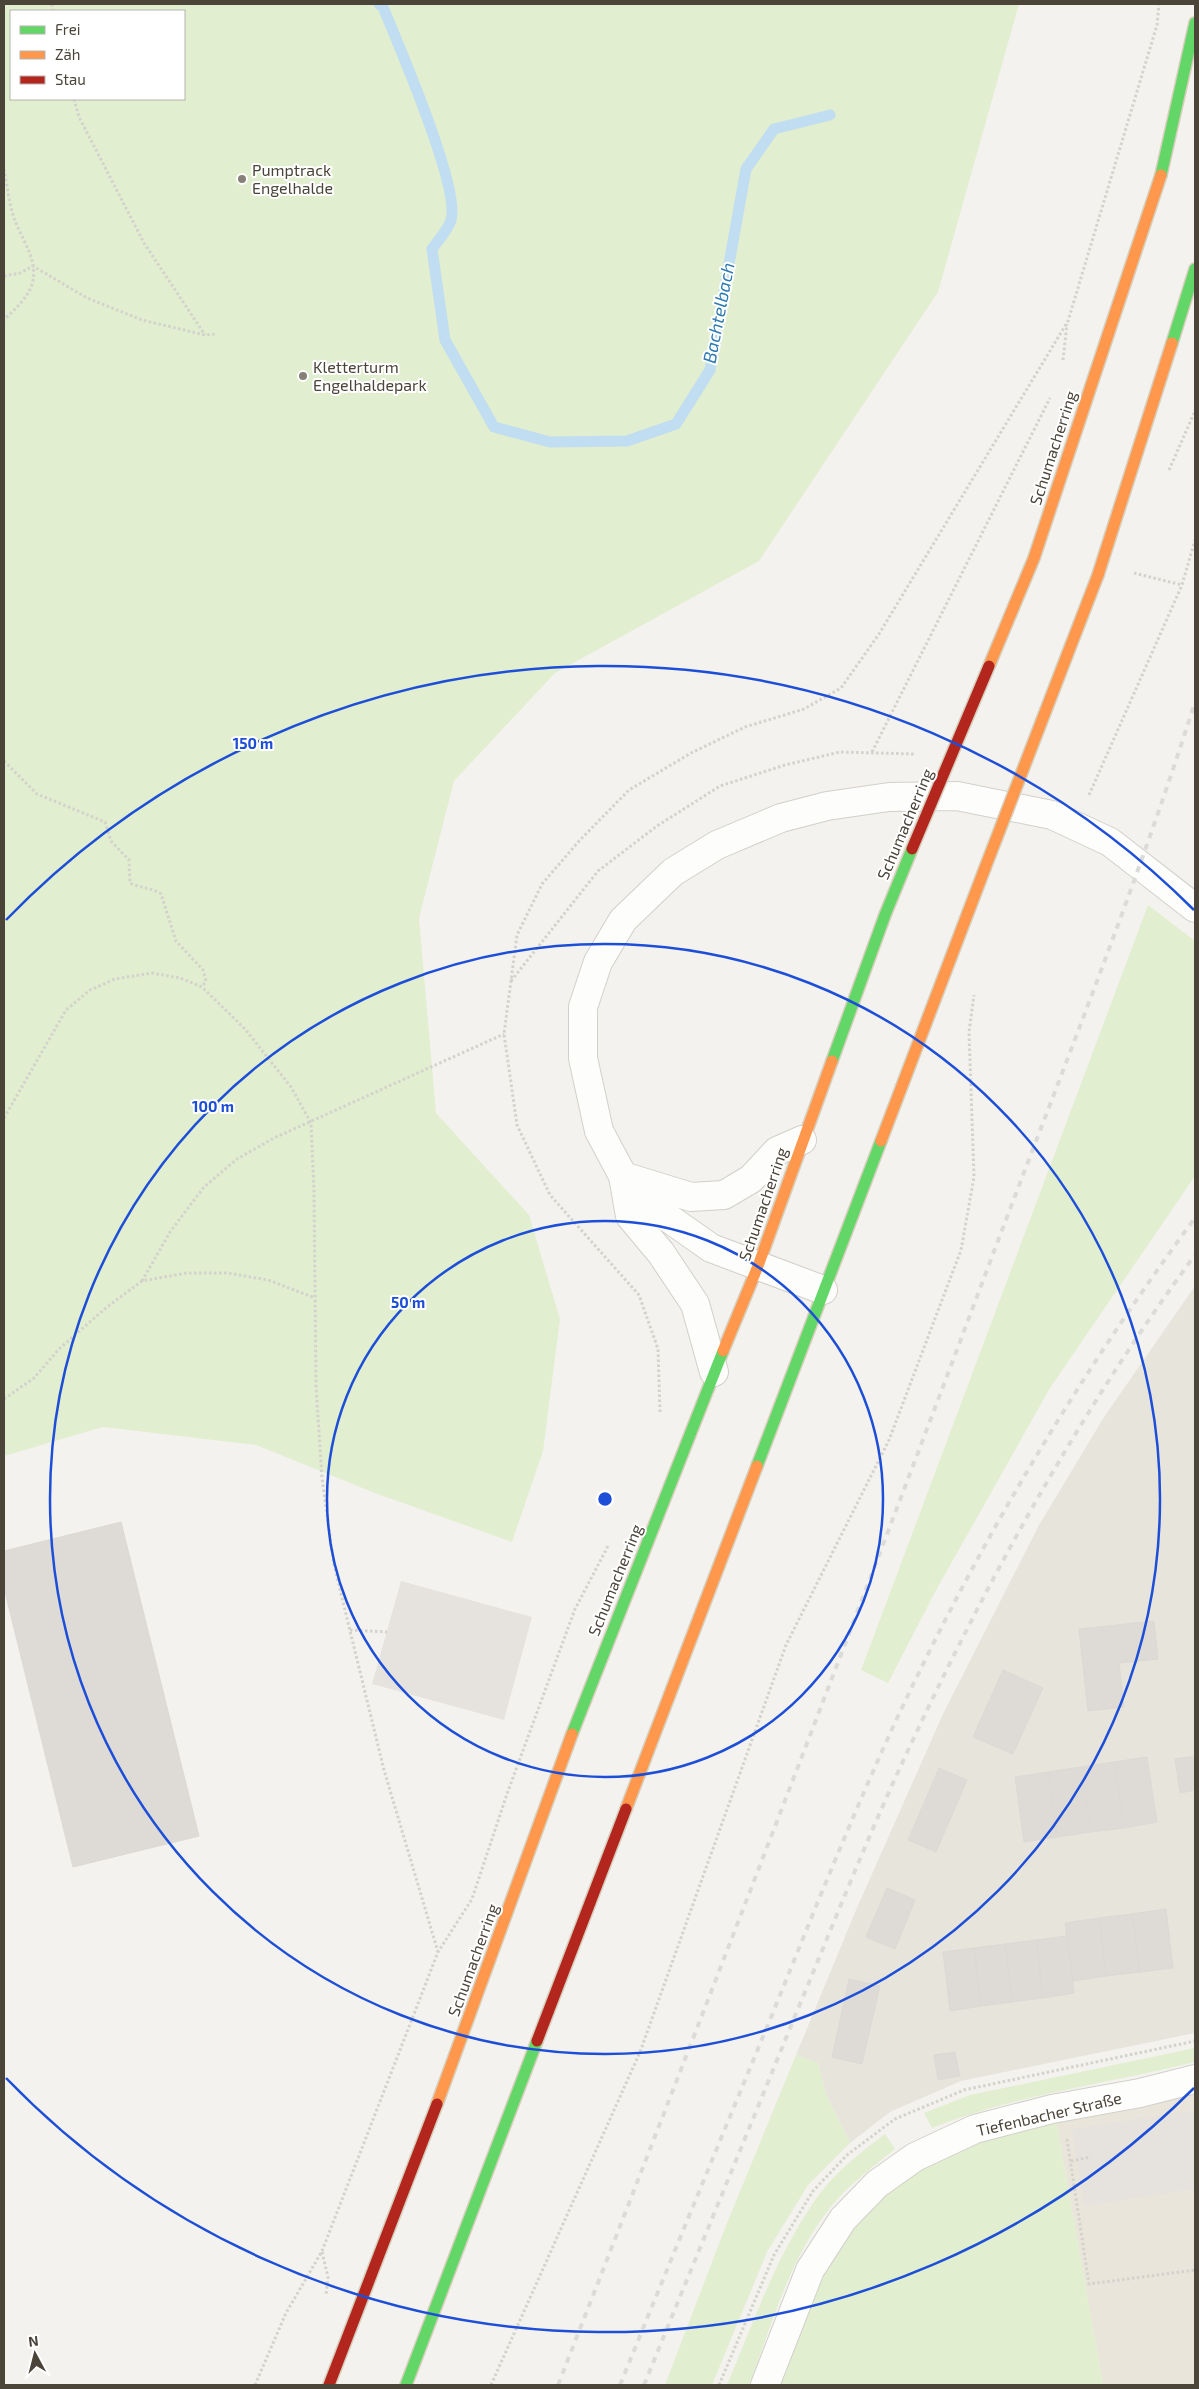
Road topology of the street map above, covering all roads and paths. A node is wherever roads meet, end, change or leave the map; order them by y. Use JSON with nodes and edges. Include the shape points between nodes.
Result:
{"nodes":[{"id":1,"x":1159,"y":4,"type":"edge"},
{"id":2,"x":1195,"y":23,"type":"edge"},
{"id":3,"x":74,"y":100,"type":"edge"},
{"id":4,"x":4,"y":169,"type":"edge"},
{"id":5,"x":33,"y":266,"type":"junction"},
{"id":6,"x":1195,"y":269,"type":"edge"},
{"id":7,"x":4,"y":276,"type":"edge"},
{"id":8,"x":4,"y":320,"type":"edge"},
{"id":9,"x":1068,"y":321,"type":"junction"},
{"id":10,"x":216,"y":334,"type":"dead end"},
{"id":11,"x":205,"y":335,"type":"junction"},
{"id":12,"x":1061,"y":368,"type":"dead end"},
{"id":13,"x":1051,"y":396,"type":"dead end"},
{"id":14,"x":1195,"y":540,"type":"edge"},
{"id":15,"x":1128,"y":571,"type":"dead end"},
{"id":16,"x":1182,"y":585,"type":"junction"},
{"id":17,"x":872,"y":753,"type":"dead end"},
{"id":18,"x":4,"y":761,"type":"edge"},
{"id":19,"x":1088,"y":798,"type":"dead end"},
{"id":20,"x":1195,"y":908,"type":"edge"},
{"id":21,"x":202,"y":987,"type":"junction"},
{"id":22,"x":975,"y":989,"type":"dead end"},
{"id":23,"x":504,"y":1034,"type":"junction"},
{"id":24,"x":4,"y":1118,"type":"edge"},
{"id":25,"x":311,"y":1123,"type":"junction"},
{"id":26,"x":802,"y":1140,"type":"junction"},
{"id":27,"x":623,"y":1176,"type":"junction"},
{"id":28,"x":758,"y":1266,"type":"junction"},
{"id":29,"x":142,"y":1282,"type":"junction"},
{"id":30,"x":824,"y":1290,"type":"junction"},
{"id":31,"x":315,"y":1298,"type":"junction"},
{"id":32,"x":714,"y":1372,"type":"junction"},
{"id":33,"x":4,"y":1399,"type":"edge"},
{"id":34,"x":658,"y":1419,"type":"dead end"},
{"id":35,"x":610,"y":1543,"type":"dead end"},
{"id":36,"x":350,"y":1630,"type":"junction"},
{"id":37,"x":387,"y":1632,"type":"dead end"},
{"id":38,"x":438,"y":1952,"type":"junction"},
{"id":39,"x":1195,"y":2079,"type":"edge"},
{"id":40,"x":1062,"y":2108,"type":"junction"},
{"id":41,"x":1091,"y":2157,"type":"dead end"},
{"id":42,"x":1071,"y":2161,"type":"junction"},
{"id":43,"x":1195,"y":2270,"type":"edge"},
{"id":44,"x":255,"y":2385,"type":"edge"},
{"id":45,"x":329,"y":2385,"type":"edge"},
{"id":46,"x":406,"y":2385,"type":"edge"},
{"id":47,"x":492,"y":2385,"type":"edge"},
{"id":48,"x":766,"y":2385,"type":"edge"}],
"edges":[{"from":1,"to":9,"type":"path","via":[[1156,25]]},
{"from":2,"to":26,"type":"main road","name":"Schumacherring","bridge":true,"via":[[1163,170],[1034,558],[885,915]]},
{"from":3,"to":11,"type":"path","via":[[79,117],[144,243]]},
{"from":4,"to":5,"type":"path","via":[[14,218]]},
{"from":5,"to":7,"type":"path"},
{"from":5,"to":8,"type":"path","via":[[34,280],[29,292]]},
{"from":5,"to":11,"type":"path","via":[[87,298],[142,320]]},
{"from":6,"to":30,"type":"main road","bridge":true,"via":[[1098,574]]},
{"from":9,"to":12,"type":"path"},
{"from":9,"to":23,"type":"path","via":[[879,634],[841,688],[804,709],[745,727],[698,749],[629,790],[542,884],[517,935]]},
{"from":10,"to":11,"type":"path"},
{"from":13,"to":17,"type":"path"},
{"from":14,"to":16,"type":"path"},
{"from":15,"to":16,"type":"path"},
{"from":16,"to":19,"type":"path"},
{"from":18,"to":21,"type":"path","via":[[37,794],[105,822],[111,841],[129,860],[130,883],[161,894],[176,941],[203,970],[206,981]]},
{"from":20,"to":27,"type":"street","via":[[1110,842],[1052,815],[957,796],[889,797],[827,806],[781,818],[717,845],[673,872],[623,920],[598,962],[584,1007],[583,1058],[599,1131]]},
{"from":21,"to":24,"type":"path","via":[[180,978],[152,973],[115,979],[90,990],[66,1010]]},
{"from":21,"to":25,"type":"path","via":[[246,1029],[291,1087]]},
{"from":22,"to":47,"type":"path","via":[[969,1032],[974,1177],[961,1250],[889,1440],[786,1645],[640,2052]]},
{"from":23,"to":25,"type":"path"},
{"from":23,"to":34,"type":"path","via":[[517,1125],[550,1195],[639,1295],[658,1349],[661,1410]]},
{"from":25,"to":29,"type":"path","via":[[274,1138],[237,1159],[204,1187],[170,1232]]},
{"from":25,"to":31,"type":"path"},
{"from":26,"to":27,"type":"street","via":[[777,1151],[751,1179],[724,1195],[691,1197]]},
{"from":26,"to":28,"type":"main road","name":"Schumacherring"},
{"from":27,"to":28,"type":"street","via":[[654,1208],[711,1248]]},
{"from":27,"to":32,"type":"street","via":[[630,1216],[661,1252],[695,1304]]},
{"from":28,"to":30,"type":"street"},
{"from":28,"to":32,"type":"main road","name":"Schumacherring"},
{"from":29,"to":31,"type":"path","via":[[187,1274],[228,1273],[268,1280]]},
{"from":29,"to":33,"type":"path","via":[[107,1307],[59,1349],[34,1378]]},
{"from":30,"to":46,"type":"main road"},
{"from":31,"to":36,"type":"path","via":[[322,1478],[334,1565]]},
{"from":32,"to":45,"type":"main road","name":"Schumacherring","via":[[588,1689],[447,2078]]},
{"from":35,"to":38,"type":"path","via":[[575,1609],[472,1899]]},
{"from":36,"to":37,"type":"path"},
{"from":36,"to":38,"type":"path","via":[[384,1770]]},
{"from":38,"to":44,"type":"path","via":[[322,2251],[286,2313]]},
{"from":39,"to":40,"type":"street","name":"Tiefenbacher Straße"},
{"from":40,"to":42,"type":"path"},
{"from":40,"to":48,"type":"street","name":"Tiefenbacher Straße","via":[[975,2129],[915,2157],[877,2184],[844,2219],[810,2270]]},
{"from":41,"to":42,"type":"path"},
{"from":42,"to":43,"type":"path","via":[[1088,2284]]}]}
